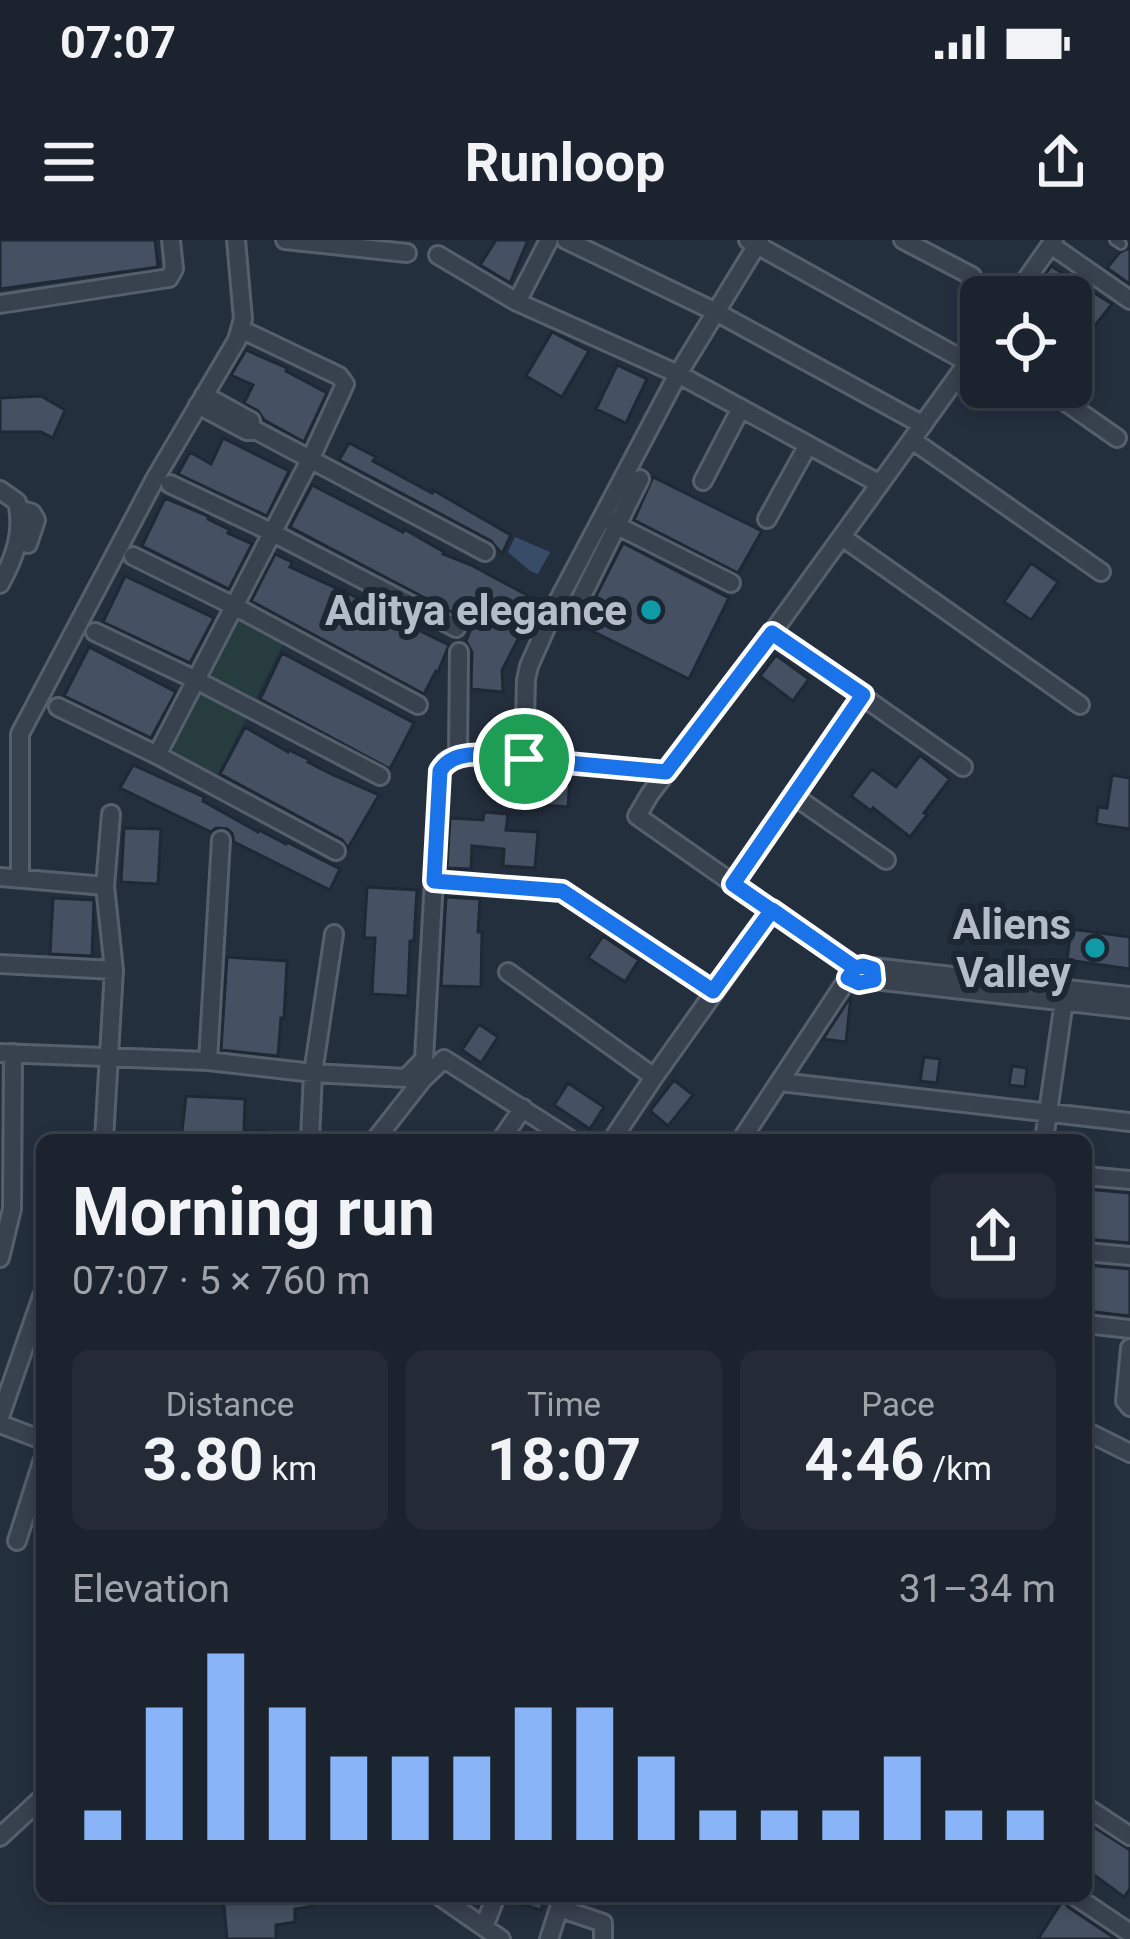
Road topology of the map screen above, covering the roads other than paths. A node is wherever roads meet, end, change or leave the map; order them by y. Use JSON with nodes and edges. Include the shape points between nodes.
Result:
{"nodes":[{"id":1,"x":171,"y":240,"type":"edge"},
{"id":2,"x":236,"y":240,"type":"edge"},
{"id":3,"x":285,"y":240,"type":"edge"},
{"id":4,"x":549,"y":240,"type":"edge"},
{"id":5,"x":566,"y":240,"type":"edge"},
{"id":6,"x":903,"y":240,"type":"edge"},
{"id":7,"x":755,"y":242,"type":"edge"},
{"id":8,"x":1052,"y":243,"type":"edge"},
{"id":9,"x":407,"y":253,"type":"dead end"},
{"id":10,"x":438,"y":255,"type":"dead end"},
{"id":11,"x":972,"y":276,"type":"dead end"},
{"id":12,"x":1029,"y":276,"type":"edge"},
{"id":13,"x":1130,"y":300,"type":"edge"},
{"id":14,"x":517,"y":302,"type":"junction"},
{"id":15,"x":0,"y":304,"type":"edge"},
{"id":16,"x":716,"y":312,"type":"junction"},
{"id":17,"x":249,"y":333,"type":"dead end"},
{"id":18,"x":960,"y":357,"type":"edge"},
{"id":19,"x":960,"y":373,"type":"edge"},
{"id":20,"x":678,"y":374,"type":"junction"},
{"id":21,"x":201,"y":400,"type":"junction"},
{"id":22,"x":741,"y":408,"type":"junction"},
{"id":23,"x":1074,"y":408,"type":"edge"},
{"id":24,"x":917,"y":432,"type":"junction"},
{"id":25,"x":1117,"y":438,"type":"dead end"},
{"id":26,"x":808,"y":445,"type":"junction"},
{"id":27,"x":310,"y":460,"type":"junction"},
{"id":28,"x":640,"y":478,"type":"dead end"},
{"id":29,"x":704,"y":481,"type":"dead end"},
{"id":30,"x":170,"y":484,"type":"dead end"},
{"id":31,"x":880,"y":484,"type":"junction"},
{"id":32,"x":0,"y":490,"type":"edge"},
{"id":33,"x":19,"y":509,"type":"junction"},
{"id":34,"x":767,"y":519,"type":"dead end"},
{"id":35,"x":607,"y":526,"type":"junction"},
{"id":36,"x":273,"y":533,"type":"junction"},
{"id":37,"x":842,"y":537,"type":"junction"},
{"id":38,"x":28,"y":544,"type":"dead end"},
{"id":39,"x":485,"y":552,"type":"dead end"},
{"id":40,"x":133,"y":556,"type":"dead end"},
{"id":41,"x":1101,"y":572,"type":"dead end"},
{"id":42,"x":731,"y":583,"type":"dead end"},
{"id":43,"x":0,"y":584,"type":"edge"},
{"id":44,"x":234,"y":606,"type":"junction"},
{"id":45,"x":576,"y":608,"type":"dead end"},
{"id":46,"x":456,"y":628,"type":"dead end"},
{"id":47,"x":95,"y":632,"type":"dead end"},
{"id":48,"x":772,"y":633,"type":"junction"},
{"id":49,"x":459,"y":652,"type":"dead end"},
{"id":50,"x":196,"y":680,"type":"junction"},
{"id":51,"x":863,"y":695,"type":"junction"},
{"id":52,"x":418,"y":705,"type":"dead end"},
{"id":53,"x":1080,"y":705,"type":"dead end"},
{"id":54,"x":58,"y":707,"type":"dead end"},
{"id":55,"x":157,"y":755,"type":"junction"},
{"id":56,"x":458,"y":755,"type":"junction"},
{"id":57,"x":524,"y":759,"type":"junction"},
{"id":58,"x":963,"y":767,"type":"dead end"},
{"id":59,"x":666,"y":772,"type":"junction"},
{"id":60,"x":380,"y":776,"type":"dead end"},
{"id":61,"x":794,"y":796,"type":"junction"},
{"id":62,"x":111,"y":814,"type":"dead end"},
{"id":63,"x":220,"y":840,"type":"dead end"},
{"id":64,"x":335,"y":851,"type":"dead end"},
{"id":65,"x":886,"y":860,"type":"dead end"},
{"id":66,"x":0,"y":878,"type":"edge"},
{"id":67,"x":20,"y":878,"type":"junction"},
{"id":68,"x":434,"y":881,"type":"junction"},
{"id":69,"x":733,"y":884,"type":"junction"},
{"id":70,"x":105,"y":886,"type":"junction"},
{"id":71,"x":772,"y":910,"type":"junction"},
{"id":72,"x":334,"y":934,"type":"dead end"},
{"id":73,"x":0,"y":964,"type":"edge"},
{"id":74,"x":114,"y":970,"type":"junction"},
{"id":75,"x":508,"y":972,"type":"dead end"},
{"id":76,"x":863,"y":974,"type":"junction"},
{"id":77,"x":713,"y":991,"type":"junction"},
{"id":78,"x":1130,"y":996,"type":"edge"},
{"id":79,"x":1064,"y":1001,"type":"junction"},
{"id":80,"x":1130,"y":1009,"type":"edge"},
{"id":81,"x":6,"y":1053,"type":"edge"},
{"id":82,"x":109,"y":1057,"type":"junction"},
{"id":83,"x":208,"y":1061,"type":"junction"},
{"id":84,"x":313,"y":1073,"type":"junction"},
{"id":85,"x":654,"y":1077,"type":"junction"},
{"id":86,"x":780,"y":1082,"type":"junction"},
{"id":87,"x":523,"y":1108,"type":"junction"},
{"id":88,"x":1047,"y":1113,"type":"junction"},
{"id":89,"x":1130,"y":1122,"type":"edge"},
{"id":90,"x":104,"y":1134,"type":"edge"},
{"id":91,"x":310,"y":1134,"type":"edge"},
{"id":92,"x":380,"y":1134,"type":"edge"},
{"id":93,"x":505,"y":1134,"type":"edge"},
{"id":94,"x":563,"y":1134,"type":"edge"},
{"id":95,"x":615,"y":1134,"type":"edge"},
{"id":96,"x":745,"y":1134,"type":"edge"},
{"id":97,"x":1045,"y":1134,"type":"edge"},
{"id":98,"x":1092,"y":1177,"type":"edge"},
{"id":99,"x":1130,"y":1180,"type":"edge"},
{"id":100,"x":1092,"y":1253,"type":"edge"},
{"id":101,"x":1130,"y":1256,"type":"edge"},
{"id":102,"x":0,"y":1258,"type":"edge"},
{"id":103,"x":36,"y":1314,"type":"edge"},
{"id":104,"x":1092,"y":1325,"type":"edge"},
{"id":105,"x":1130,"y":1329,"type":"edge"},
{"id":106,"x":1130,"y":1348,"type":"edge"},
{"id":107,"x":1130,"y":1407,"type":"edge"},
{"id":108,"x":0,"y":1421,"type":"edge"},
{"id":109,"x":1092,"y":1434,"type":"edge"},
{"id":110,"x":36,"y":1437,"type":"edge"},
{"id":111,"x":1130,"y":1453,"type":"edge"},
{"id":112,"x":36,"y":1480,"type":"edge"},
{"id":113,"x":16,"y":1541,"type":"dead end"},
{"id":114,"x":36,"y":1804,"type":"edge"},
{"id":115,"x":1092,"y":1811,"type":"edge"},
{"id":116,"x":1130,"y":1836,"type":"edge"},
{"id":117,"x":0,"y":1837,"type":"edge"},
{"id":118,"x":451,"y":1902,"type":"edge"},
{"id":119,"x":494,"y":1902,"type":"edge"},
{"id":120,"x":561,"y":1902,"type":"edge"},
{"id":121,"x":1084,"y":1902,"type":"edge"},
{"id":122,"x":484,"y":1927,"type":"junction"},
{"id":123,"x":1130,"y":1933,"type":"edge"},
{"id":124,"x":502,"y":1939,"type":"edge"},
{"id":125,"x":549,"y":1939,"type":"edge"},
{"id":126,"x":603,"y":1939,"type":"edge"}],
"edges":[{"from":1,"to":15,"type":"street","via":[[169,278]]},
{"from":2,"to":21,"type":"street","via":[[243,319]]},
{"from":3,"to":9,"type":"street"},
{"from":4,"to":14,"type":"street"},
{"from":5,"to":16,"type":"street"},
{"from":6,"to":11,"type":"street"},
{"from":7,"to":16,"type":"street"},
{"from":7,"to":18,"type":"street"},
{"from":8,"to":12,"type":"street"},
{"from":8,"to":13,"type":"street"},
{"from":10,"to":14,"type":"street"},
{"from":14,"to":20,"type":"street"},
{"from":16,"to":20,"type":"street"},
{"from":16,"to":24,"type":"street"},
{"from":17,"to":27,"type":"street","via":[[345,381]]},
{"from":19,"to":24,"type":"street"},
{"from":20,"to":22,"type":"street"},
{"from":20,"to":35,"type":"street"},
{"from":21,"to":27,"type":"street"},
{"from":21,"to":67,"type":"street","via":[[20,734]]},
{"from":22,"to":26,"type":"street"},
{"from":22,"to":29,"type":"street"},
{"from":23,"to":25,"type":"street"},
{"from":24,"to":31,"type":"street"},
{"from":24,"to":41,"type":"street"},
{"from":26,"to":31,"type":"street"},
{"from":26,"to":34,"type":"street"},
{"from":27,"to":36,"type":"street"},
{"from":27,"to":39,"type":"street"},
{"from":28,"to":35,"type":"street"},
{"from":30,"to":36,"type":"street"},
{"from":31,"to":37,"type":"street"},
{"from":32,"to":33,"type":"street"},
{"from":33,"to":38,"type":"street","via":[[37,520]]},
{"from":33,"to":43,"type":"street","via":[[18,542]]},
{"from":35,"to":42,"type":"street"},
{"from":35,"to":45,"type":"street"},
{"from":35,"to":57,"type":"street","via":[[558,601],[530,666]]},
{"from":36,"to":44,"type":"street"},
{"from":36,"to":46,"type":"street"},
{"from":37,"to":48,"type":"street"},
{"from":37,"to":53,"type":"street"},
{"from":40,"to":44,"type":"street"},
{"from":44,"to":50,"type":"street"},
{"from":44,"to":52,"type":"street"},
{"from":47,"to":50,"type":"street"},
{"from":48,"to":51,"type":"street"},
{"from":48,"to":59,"type":"street"},
{"from":49,"to":56,"type":"street"},
{"from":50,"to":55,"type":"street"},
{"from":50,"to":60,"type":"street"},
{"from":51,"to":58,"type":"street"},
{"from":51,"to":61,"type":"street"},
{"from":54,"to":55,"type":"street"},
{"from":55,"to":64,"type":"street"},
{"from":56,"to":57,"type":"street"},
{"from":56,"to":68,"type":"street","via":[[440,771]]},
{"from":57,"to":59,"type":"street"},
{"from":59,"to":69,"type":"street","via":[[638,816]]},
{"from":61,"to":65,"type":"street"},
{"from":61,"to":69,"type":"street"},
{"from":62,"to":70,"type":"street"},
{"from":63,"to":83,"type":"street"},
{"from":66,"to":67,"type":"street"},
{"from":67,"to":70,"type":"street"},
{"from":68,"to":77,"type":"street","via":[[562,891]]},
{"from":68,"to":84,"type":"street","via":[[424,1059],[406,1078]]},
{"from":69,"to":71,"type":"street"},
{"from":70,"to":74,"type":"street"},
{"from":71,"to":76,"type":"street"},
{"from":71,"to":77,"type":"street"},
{"from":72,"to":84,"type":"street"},
{"from":73,"to":74,"type":"street"},
{"from":74,"to":82,"type":"street"},
{"from":75,"to":85,"type":"street"},
{"from":76,"to":78,"type":"street"},
{"from":76,"to":79,"type":"street"},
{"from":76,"to":86,"type":"street"},
{"from":77,"to":85,"type":"street"},
{"from":79,"to":80,"type":"street"},
{"from":79,"to":88,"type":"street"},
{"from":81,"to":82,"type":"street"},
{"from":81,"to":102,"type":"street","via":[[13,1209]]},
{"from":82,"to":83,"type":"street"},
{"from":82,"to":90,"type":"street"},
{"from":83,"to":84,"type":"street"},
{"from":84,"to":91,"type":"street"},
{"from":85,"to":95,"type":"street"},
{"from":86,"to":88,"type":"street"},
{"from":86,"to":96,"type":"street"},
{"from":87,"to":92,"type":"street","via":[[444,1059]]},
{"from":87,"to":93,"type":"street"},
{"from":87,"to":94,"type":"street"},
{"from":88,"to":89,"type":"street"},
{"from":88,"to":97,"type":"street"},
{"from":98,"to":99,"type":"street"},
{"from":100,"to":101,"type":"street"},
{"from":103,"to":108,"type":"street"},
{"from":104,"to":105,"type":"street"},
{"from":106,"to":107,"type":"street"},
{"from":108,"to":110,"type":"street"},
{"from":109,"to":111,"type":"street"},
{"from":112,"to":113,"type":"street"},
{"from":114,"to":117,"type":"street"},
{"from":115,"to":116,"type":"street"},
{"from":118,"to":122,"type":"street"},
{"from":119,"to":122,"type":"street"},
{"from":120,"to":125,"type":"street"},
{"from":120,"to":126,"type":"street","via":[[604,1923]]},
{"from":121,"to":123,"type":"street"},
{"from":122,"to":124,"type":"street"}]}
